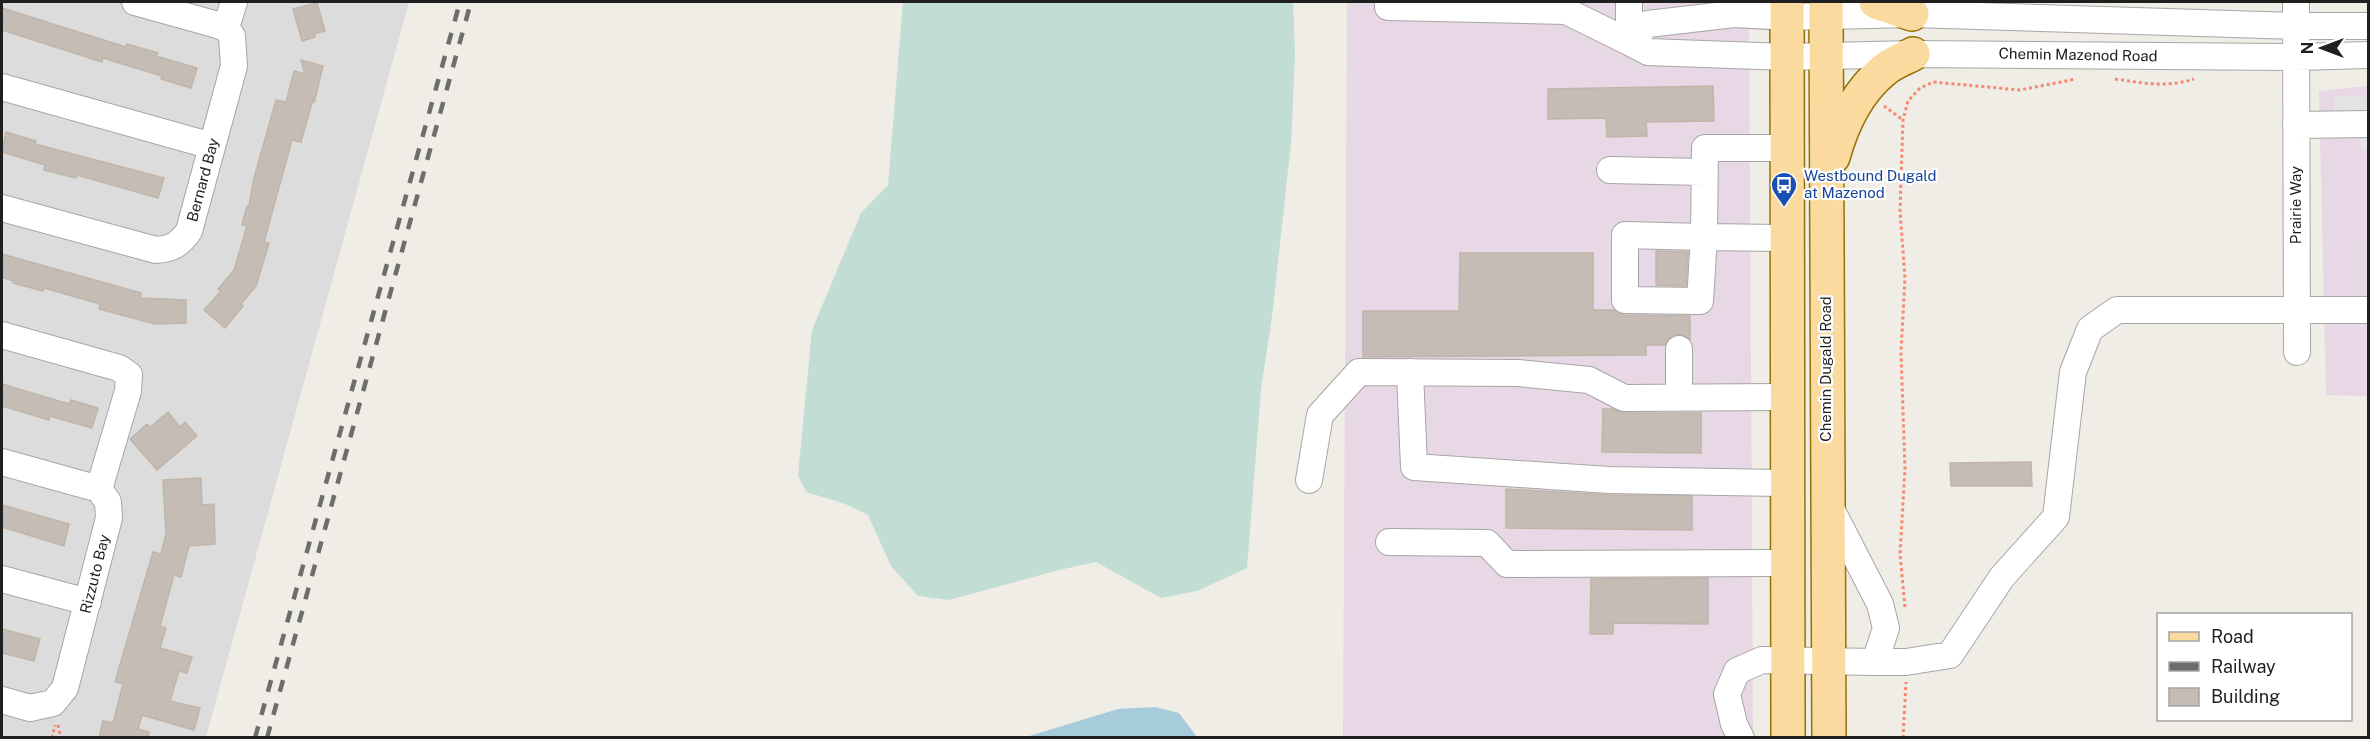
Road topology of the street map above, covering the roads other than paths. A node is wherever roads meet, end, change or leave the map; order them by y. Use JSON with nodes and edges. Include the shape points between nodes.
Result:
{"nodes":[{"id":1,"x":135,"y":2,"type":"edge"},
{"id":2,"x":234,"y":2,"type":"edge"},
{"id":3,"x":1388,"y":2,"type":"edge"},
{"id":4,"x":1629,"y":2,"type":"edge"},
{"id":5,"x":1876,"y":2,"type":"edge"},
{"id":6,"x":1566,"y":7,"type":"edge"},
{"id":7,"x":1826,"y":8,"type":"edge"},
{"id":8,"x":1787,"y":9,"type":"edge"},
{"id":9,"x":1912,"y":14,"type":"junction"},
{"id":10,"x":2296,"y":14,"type":"edge"},
{"id":11,"x":2368,"y":26,"type":"edge"},
{"id":12,"x":226,"y":28,"type":"junction"},
{"id":13,"x":1629,"y":42,"type":"junction"},
{"id":14,"x":1913,"y":54,"type":"junction"},
{"id":15,"x":1826,"y":55,"type":"junction"},
{"id":16,"x":2368,"y":55,"type":"edge"},
{"id":17,"x":1787,"y":57,"type":"junction"},
{"id":18,"x":2297,"y":57,"type":"junction"},
{"id":19,"x":2,"y":87,"type":"edge"},
{"id":20,"x":2368,"y":124,"type":"edge"},
{"id":21,"x":2296,"y":125,"type":"junction"},
{"id":22,"x":212,"y":146,"type":"junction"},
{"id":23,"x":1787,"y":148,"type":"junction"},
{"id":24,"x":1610,"y":170,"type":"dead end"},
{"id":25,"x":1704,"y":172,"type":"junction"},
{"id":26,"x":1825,"y":185,"type":"junction"},
{"id":27,"x":2,"y":208,"type":"edge"},
{"id":28,"x":1788,"y":238,"type":"junction"},
{"id":29,"x":2296,"y":309,"type":"junction"},
{"id":30,"x":2368,"y":310,"type":"edge"},
{"id":31,"x":2,"y":335,"type":"edge"},
{"id":32,"x":1678,"y":349,"type":"dead end"},
{"id":33,"x":2297,"y":352,"type":"dead end"},
{"id":34,"x":1410,"y":372,"type":"junction"},
{"id":35,"x":1787,"y":397,"type":"junction"},
{"id":36,"x":1679,"y":398,"type":"junction"},
{"id":37,"x":2,"y":462,"type":"edge"},
{"id":38,"x":1309,"y":480,"type":"dead end"},
{"id":39,"x":1787,"y":483,"type":"junction"},
{"id":40,"x":99,"y":489,"type":"junction"},
{"id":41,"x":1827,"y":502,"type":"junction"},
{"id":42,"x":1389,"y":542,"type":"dead end"},
{"id":43,"x":1788,"y":563,"type":"junction"},
{"id":44,"x":2,"y":579,"type":"edge"},
{"id":45,"x":88,"y":602,"type":"junction"},
{"id":46,"x":1788,"y":661,"type":"junction"},
{"id":47,"x":1829,"y":662,"type":"junction"},
{"id":48,"x":1875,"y":662,"type":"junction"},
{"id":49,"x":2,"y":700,"type":"edge"},
{"id":50,"x":1741,"y":738,"type":"edge"},
{"id":51,"x":1788,"y":738,"type":"edge"},
{"id":52,"x":1829,"y":738,"type":"edge"}],
"edges":[{"from":1,"to":12,"type":"street"},
{"from":2,"to":12,"type":"street"},
{"from":3,"to":6,"type":"street","via":[[1388,7]]},
{"from":4,"to":13,"type":"street"},
{"from":5,"to":9,"type":"main road"},
{"from":6,"to":13,"type":"street","name":"Chemin Mazenod Road"},
{"from":7,"to":8,"type":"street"},
{"from":7,"to":9,"type":"street"},
{"from":7,"to":15,"type":"main road","name":"Chemin Dugald Road"},
{"from":8,"to":13,"type":"street","via":[[1648,24]]},
{"from":8,"to":17,"type":"main road"},
{"from":9,"to":10,"type":"street"},
{"from":10,"to":11,"type":"street"},
{"from":10,"to":18,"type":"street","name":"Prairie Way"},
{"from":12,"to":22,"type":"street","name":"Bernard Bay","via":[[232,36],[234,66]]},
{"from":13,"to":17,"type":"street","name":"Chemin Mazenod Road","via":[[1648,52]]},
{"from":14,"to":15,"type":"street","name":"Chemin Mazenod Road"},
{"from":14,"to":18,"type":"street","name":"Chemin Mazenod Road"},
{"from":14,"to":26,"type":"main road","via":[[1885,69],[1863,91],[1841,129]]},
{"from":15,"to":17,"type":"street","name":"Chemin Mazenod Road"},
{"from":15,"to":26,"type":"main road","name":"Chemin Dugald Road"},
{"from":16,"to":18,"type":"street","name":"Chemin Mazenod Road"},
{"from":17,"to":23,"type":"main road"},
{"from":18,"to":21,"type":"street","name":"Prairie Way"},
{"from":19,"to":22,"type":"street"},
{"from":20,"to":21,"type":"street"},
{"from":21,"to":29,"type":"street","name":"Prairie Way"},
{"from":22,"to":27,"type":"street","name":"Bernard Bay","via":[[189,231],[181,242],[168,249],[156,250]]},
{"from":23,"to":25,"type":"street","via":[[1706,148]]},
{"from":23,"to":28,"type":"main road"},
{"from":24,"to":25,"type":"street"},
{"from":25,"to":28,"type":"street","via":[[1704,237]]},
{"from":26,"to":41,"type":"main road","name":"Chemin Dugald Road"},
{"from":28,"to":35,"type":"main road"},
{"from":29,"to":30,"type":"street"},
{"from":29,"to":33,"type":"street","name":"Prairie Way"},
{"from":29,"to":48,"type":"street","via":[[2117,310],[2090,329],[2073,372],[2056,517],[2002,577],[1950,655]]},
{"from":31,"to":40,"type":"street","via":[[119,368],[129,375],[128,391]]},
{"from":32,"to":36,"type":"street"},
{"from":34,"to":36,"type":"street","via":[[1518,373],[1589,380],[1624,398]]},
{"from":34,"to":38,"type":"street","via":[[1359,372],[1320,415]]},
{"from":34,"to":39,"type":"street","via":[[1414,467],[1609,480]]},
{"from":35,"to":36,"type":"street"},
{"from":35,"to":39,"type":"main road"},
{"from":37,"to":40,"type":"street"},
{"from":39,"to":43,"type":"main road"},
{"from":40,"to":45,"type":"street","name":"Rizzuto Bay","via":[[108,502],[109,518]]},
{"from":41,"to":47,"type":"main road","name":"Chemin Dugald Road"},
{"from":41,"to":48,"type":"street","via":[[1880,604],[1886,628]]},
{"from":42,"to":43,"type":"street","via":[[1487,543],[1508,564]]},
{"from":43,"to":46,"type":"main road"},
{"from":44,"to":45,"type":"street"},
{"from":45,"to":49,"type":"street","name":"Rizzuto Bay","via":[[65,688],[53,703],[30,708]]},
{"from":46,"to":47,"type":"street"},
{"from":46,"to":50,"type":"street","via":[[1762,660],[1737,671],[1727,694]]},
{"from":46,"to":51,"type":"main road"},
{"from":47,"to":48,"type":"street"},
{"from":47,"to":52,"type":"main road","name":"Chemin Dugald Road"}]}
